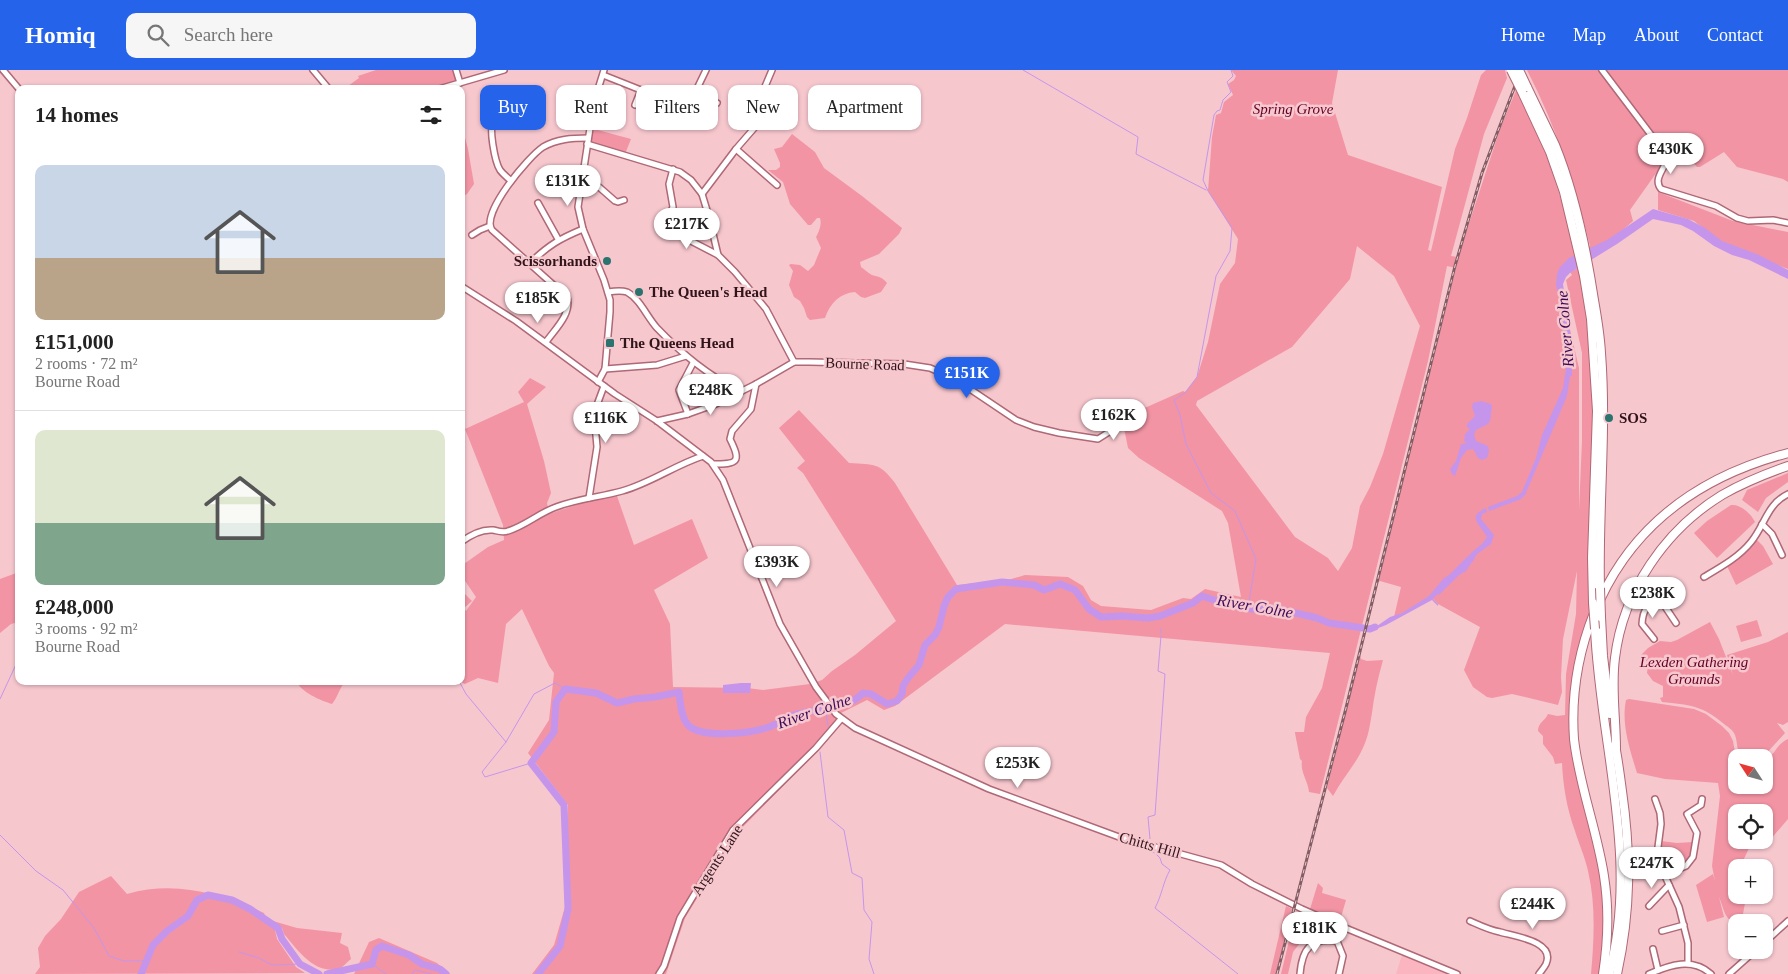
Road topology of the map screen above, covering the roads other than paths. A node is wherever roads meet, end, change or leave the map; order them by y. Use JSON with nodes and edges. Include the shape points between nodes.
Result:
{"nodes":[{"id":1,"x":3,"y":70,"type":"edge"},
{"id":2,"x":313,"y":70,"type":"edge"},
{"id":3,"x":456,"y":70,"type":"edge"},
{"id":4,"x":504,"y":70,"type":"edge"},
{"id":5,"x":706,"y":70,"type":"edge"},
{"id":6,"x":772,"y":70,"type":"edge"},
{"id":7,"x":1511,"y":70,"type":"edge"},
{"id":8,"x":1519,"y":70,"type":"edge"},
{"id":9,"x":1602,"y":70,"type":"edge"},
{"id":10,"x":603,"y":72,"type":"edge"},
{"id":11,"x":460,"y":83,"type":"junction"},
{"id":12,"x":16,"y":85,"type":"edge"},
{"id":13,"x":326,"y":85,"type":"edge"},
{"id":14,"x":453,"y":85,"type":"edge"},
{"id":15,"x":700,"y":85,"type":"edge"},
{"id":16,"x":766,"y":85,"type":"edge"},
{"id":17,"x":636,"y":88,"type":"edge"},
{"id":18,"x":1525,"y":90,"type":"junction"},
{"id":19,"x":491,"y":130,"type":"edge"},
{"id":20,"x":753,"y":130,"type":"edge"},
{"id":21,"x":588,"y":141,"type":"junction"},
{"id":22,"x":736,"y":149,"type":"junction"},
{"id":23,"x":672,"y":169,"type":"junction"},
{"id":24,"x":511,"y":181,"type":"junction"},
{"id":25,"x":581,"y":182,"type":"junction"},
{"id":26,"x":777,"y":185,"type":"dead end"},
{"id":27,"x":702,"y":194,"type":"junction"},
{"id":28,"x":624,"y":200,"type":"dead end"},
{"id":29,"x":538,"y":203,"type":"dead end"},
{"id":30,"x":1788,"y":223,"type":"edge"},
{"id":31,"x":490,"y":226,"type":"junction"},
{"id":32,"x":583,"y":229,"type":"junction"},
{"id":33,"x":472,"y":235,"type":"dead end"},
{"id":34,"x":558,"y":239,"type":"junction"},
{"id":35,"x":718,"y":255,"type":"junction"},
{"id":36,"x":530,"y":264,"type":"junction"},
{"id":37,"x":1587,"y":276,"type":"junction"},
{"id":38,"x":465,"y":289,"type":"edge"},
{"id":39,"x":608,"y":292,"type":"junction"},
{"id":40,"x":546,"y":342,"type":"junction"},
{"id":41,"x":686,"y":356,"type":"junction"},
{"id":42,"x":794,"y":362,"type":"junction"},
{"id":43,"x":693,"y":363,"type":"junction"},
{"id":44,"x":605,"y":369,"type":"junction"},
{"id":45,"x":598,"y":382,"type":"junction"},
{"id":46,"x":756,"y":384,"type":"junction"},
{"id":47,"x":604,"y":386,"type":"junction"},
{"id":48,"x":742,"y":391,"type":"junction"},
{"id":49,"x":755,"y":392,"type":"junction"},
{"id":50,"x":688,"y":414,"type":"junction"},
{"id":51,"x":657,"y":421,"type":"junction"},
{"id":52,"x":1120,"y":426,"type":"dead end"},
{"id":53,"x":1788,"y":452,"type":"edge"},
{"id":54,"x":703,"y":456,"type":"junction"},
{"id":55,"x":713,"y":464,"type":"junction"},
{"id":56,"x":1788,"y":466,"type":"edge"},
{"id":57,"x":1788,"y":494,"type":"edge"},
{"id":58,"x":589,"y":498,"type":"junction"},
{"id":59,"x":1762,"y":524,"type":"junction"},
{"id":60,"x":465,"y":540,"type":"edge"},
{"id":61,"x":1782,"y":555,"type":"dead end"},
{"id":62,"x":1704,"y":577,"type":"dead end"},
{"id":63,"x":1676,"y":623,"type":"dead end"},
{"id":64,"x":1654,"y":639,"type":"dead end"},
{"id":65,"x":841,"y":719,"type":"junction"},
{"id":66,"x":1616,"y":749,"type":"junction"},
{"id":67,"x":1655,"y":799,"type":"dead end"},
{"id":68,"x":1702,"y":799,"type":"dead end"},
{"id":69,"x":1664,"y":875,"type":"junction"},
{"id":70,"x":1669,"y":885,"type":"junction"},
{"id":71,"x":1649,"y":906,"type":"dead end"},
{"id":72,"x":1470,"y":921,"type":"dead end"},
{"id":73,"x":1788,"y":922,"type":"edge"},
{"id":74,"x":1684,"y":925,"type":"junction"},
{"id":75,"x":1343,"y":927,"type":"junction"},
{"id":76,"x":1662,"y":931,"type":"dead end"},
{"id":77,"x":1773,"y":935,"type":"edge"},
{"id":78,"x":1337,"y":941,"type":"junction"},
{"id":79,"x":1653,"y":949,"type":"dead end"},
{"id":80,"x":1746,"y":959,"type":"edge"},
{"id":81,"x":1688,"y":963,"type":"junction"},
{"id":82,"x":1658,"y":970,"type":"junction"},
{"id":83,"x":659,"y":974,"type":"edge"},
{"id":84,"x":1300,"y":974,"type":"edge"},
{"id":85,"x":1339,"y":974,"type":"edge"},
{"id":86,"x":1457,"y":974,"type":"edge"},
{"id":87,"x":1539,"y":974,"type":"edge"},
{"id":88,"x":1603,"y":974,"type":"edge"},
{"id":89,"x":1609,"y":974,"type":"edge"},
{"id":90,"x":1617,"y":974,"type":"edge"},
{"id":91,"x":1649,"y":974,"type":"edge"},
{"id":92,"x":1711,"y":974,"type":"edge"},
{"id":93,"x":1729,"y":974,"type":"edge"}],
"edges":[{"from":1,"to":12,"type":"street"},
{"from":2,"to":13,"type":"street"},
{"from":3,"to":11,"type":"street"},
{"from":4,"to":11,"type":"street"},
{"from":5,"to":15,"type":"street"},
{"from":6,"to":16,"type":"street"},
{"from":7,"to":18,"type":"highway","bridge":true},
{"from":8,"to":18,"type":"highway","bridge":true},
{"from":9,"to":30,"type":"street","via":[[1666,156],[1658,179],[1661,189],[1716,206],[1748,221]]},
{"from":10,"to":17,"type":"street"},
{"from":10,"to":21,"type":"street"},
{"from":11,"to":14,"type":"street"},
{"from":18,"to":37,"type":"highway","via":[[1564,192],[1579,237]]},
{"from":19,"to":24,"type":"street","via":[[498,164]]},
{"from":20,"to":22,"type":"street"},
{"from":21,"to":23,"type":"street"},
{"from":21,"to":24,"type":"street","via":[[570,138],[544,146]]},
{"from":21,"to":25,"type":"street"},
{"from":22,"to":26,"type":"street"},
{"from":22,"to":27,"type":"street"},
{"from":23,"to":27,"type":"street","via":[[687,176]]},
{"from":23,"to":35,"type":"street","via":[[669,184],[673,207],[664,227]]},
{"from":24,"to":31,"type":"street","via":[[492,212]]},
{"from":25,"to":28,"type":"street","via":[[600,188],[615,201]]},
{"from":25,"to":32,"type":"street","via":[[578,207]]},
{"from":27,"to":35,"type":"street"},
{"from":29,"to":34,"type":"street"},
{"from":31,"to":33,"type":"street"},
{"from":31,"to":36,"type":"street"},
{"from":32,"to":34,"type":"street"},
{"from":32,"to":39,"type":"street"},
{"from":34,"to":36,"type":"street"},
{"from":35,"to":42,"type":"street","via":[[766,309]]},
{"from":36,"to":40,"type":"street","via":[[563,292],[569,302],[568,311]]},
{"from":37,"to":66,"type":"highway","bridge":true,"via":[[1601,352],[1601,617],[1606,688]]},
{"from":37,"to":89,"type":"highway","bridge":true,"via":[[1597,411],[1593,603],[1621,862],[1620,914]]},
{"from":38,"to":40,"type":"street"},
{"from":39,"to":41,"type":"street","via":[[626,292],[634,298],[655,326]]},
{"from":39,"to":44,"type":"street","via":[[610,312]]},
{"from":40,"to":45,"type":"street"},
{"from":41,"to":43,"type":"street"},
{"from":41,"to":44,"type":"street","via":[[657,365]]},
{"from":42,"to":46,"type":"street"},
{"from":42,"to":52,"type":"street","name":"Bourne Road","via":[[904,364],[930,368],[1034,427],[1098,439]]},
{"from":43,"to":48,"type":"street","via":[[710,376]]},
{"from":43,"to":50,"type":"street","via":[[679,390]]},
{"from":44,"to":45,"type":"street"},
{"from":45,"to":47,"type":"street"},
{"from":46,"to":48,"type":"street"},
{"from":46,"to":49,"type":"street"},
{"from":47,"to":51,"type":"street"},
{"from":47,"to":58,"type":"street","via":[[594,413],[597,447]]},
{"from":48,"to":49,"type":"street"},
{"from":48,"to":50,"type":"street"},
{"from":49,"to":55,"type":"street","via":[[752,409],[732,432],[730,439],[735,450],[735,462]]},
{"from":50,"to":51,"type":"street"},
{"from":51,"to":54,"type":"street"},
{"from":53,"to":88,"type":"highway","via":[[1719,477],[1668,511],[1642,536],[1615,572],[1587,632],[1577,671],[1574,724],[1578,764],[1604,876],[1607,925]]},
{"from":54,"to":55,"type":"street"},
{"from":54,"to":58,"type":"street","via":[[623,491]]},
{"from":55,"to":65,"type":"street","name":"Chitts Hill","via":[[723,480],[780,624],[816,687]]},
{"from":56,"to":66,"type":"highway","via":[[1744,483],[1699,511],[1673,535],[1649,566],[1628,608],[1616,648],[1613,688]]},
{"from":57,"to":59,"type":"street","via":[[1773,504]]},
{"from":58,"to":60,"type":"street","via":[[555,507],[507,531],[480,532]]},
{"from":59,"to":61,"type":"street","via":[[1772,534]]},
{"from":59,"to":62,"type":"street","via":[[1742,551]]},
{"from":63,"to":64,"type":"street","via":[[1660,599],[1647,607],[1642,624]]},
{"from":65,"to":75,"type":"street","name":"Chitts Hill","via":[[989,789],[1119,837],[1221,865],[1260,888]]},
{"from":65,"to":83,"type":"street","name":"Argents Lane","via":[[733,830],[680,918]]},
{"from":66,"to":90,"type":"highway","via":[[1626,823],[1629,879],[1626,925]]},
{"from":67,"to":69,"type":"street","via":[[1660,813],[1658,856]]},
{"from":68,"to":69,"type":"street","via":[[1702,805],[1687,814],[1697,833],[1690,862]]},
{"from":69,"to":70,"type":"street"},
{"from":70,"to":71,"type":"street"},
{"from":70,"to":74,"type":"street"},
{"from":72,"to":87,"type":"street","via":[[1494,931],[1529,939],[1538,945],[1547,958]]},
{"from":73,"to":77,"type":"street"},
{"from":74,"to":76,"type":"street"},
{"from":74,"to":81,"type":"street"},
{"from":75,"to":78,"type":"street"},
{"from":75,"to":86,"type":"street","name":"Chitts Hill"},
{"from":78,"to":84,"type":"street","via":[[1324,940],[1309,945]]},
{"from":78,"to":85,"type":"street","via":[[1343,956]]},
{"from":79,"to":82,"type":"street"},
{"from":80,"to":93,"type":"street"},
{"from":81,"to":82,"type":"street"},
{"from":81,"to":92,"type":"street"},
{"from":82,"to":91,"type":"street"}]}
